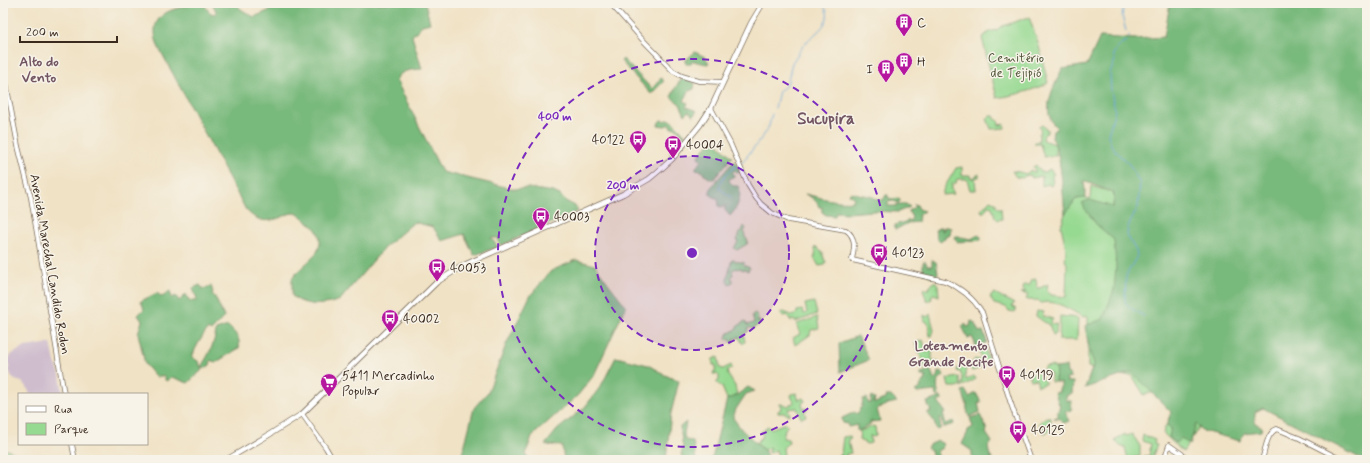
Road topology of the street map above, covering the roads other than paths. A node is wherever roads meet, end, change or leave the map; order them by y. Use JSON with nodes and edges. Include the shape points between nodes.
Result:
{"nodes":[{"id":1,"x":610,"y":3,"type":"edge"},
{"id":2,"x":763,"y":3,"type":"edge"},
{"id":3,"x":3,"y":67,"type":"edge"},
{"id":4,"x":723,"y":82,"type":"junction"},
{"id":5,"x":711,"y":108,"type":"junction"},
{"id":6,"x":64,"y":393,"type":"edge"},
{"id":7,"x":302,"y":414,"type":"junction"},
{"id":8,"x":72,"y":445,"type":"edge"},
{"id":9,"x":75,"y":460,"type":"edge"},
{"id":10,"x":226,"y":460,"type":"edge"},
{"id":11,"x":333,"y":460,"type":"edge"},
{"id":12,"x":1031,"y":460,"type":"edge"},
{"id":13,"x":1164,"y":460,"type":"edge"},
{"id":14,"x":1186,"y":460,"type":"edge"},
{"id":15,"x":1262,"y":460,"type":"edge"},
{"id":16,"x":1342,"y":460,"type":"edge"}],
"edges":[{"from":1,"to":4,"type":"main road","via":[[673,72],[699,81]]},
{"from":2,"to":4,"type":"main road"},
{"from":3,"to":6,"type":"main road","name":"Avenida Marechal Candido Rodon","via":[[31,198]]},
{"from":4,"to":5,"type":"main road"},
{"from":5,"to":7,"type":"main road","via":[[672,159],[649,179],[623,194],[446,275]]},
{"from":5,"to":12,"type":"main road","via":[[756,198],[772,212],[788,220],[849,232],[854,241],[852,260],[944,281],[973,300],[982,314]]},
{"from":7,"to":10,"type":"main road"},
{"from":7,"to":11,"type":"main road"},
{"from":8,"to":9,"type":"main road"},
{"from":13,"to":14,"type":"main road","via":[[1169,444]]},
{"from":15,"to":16,"type":"main road","via":[[1272,431],[1277,429]]}]}
